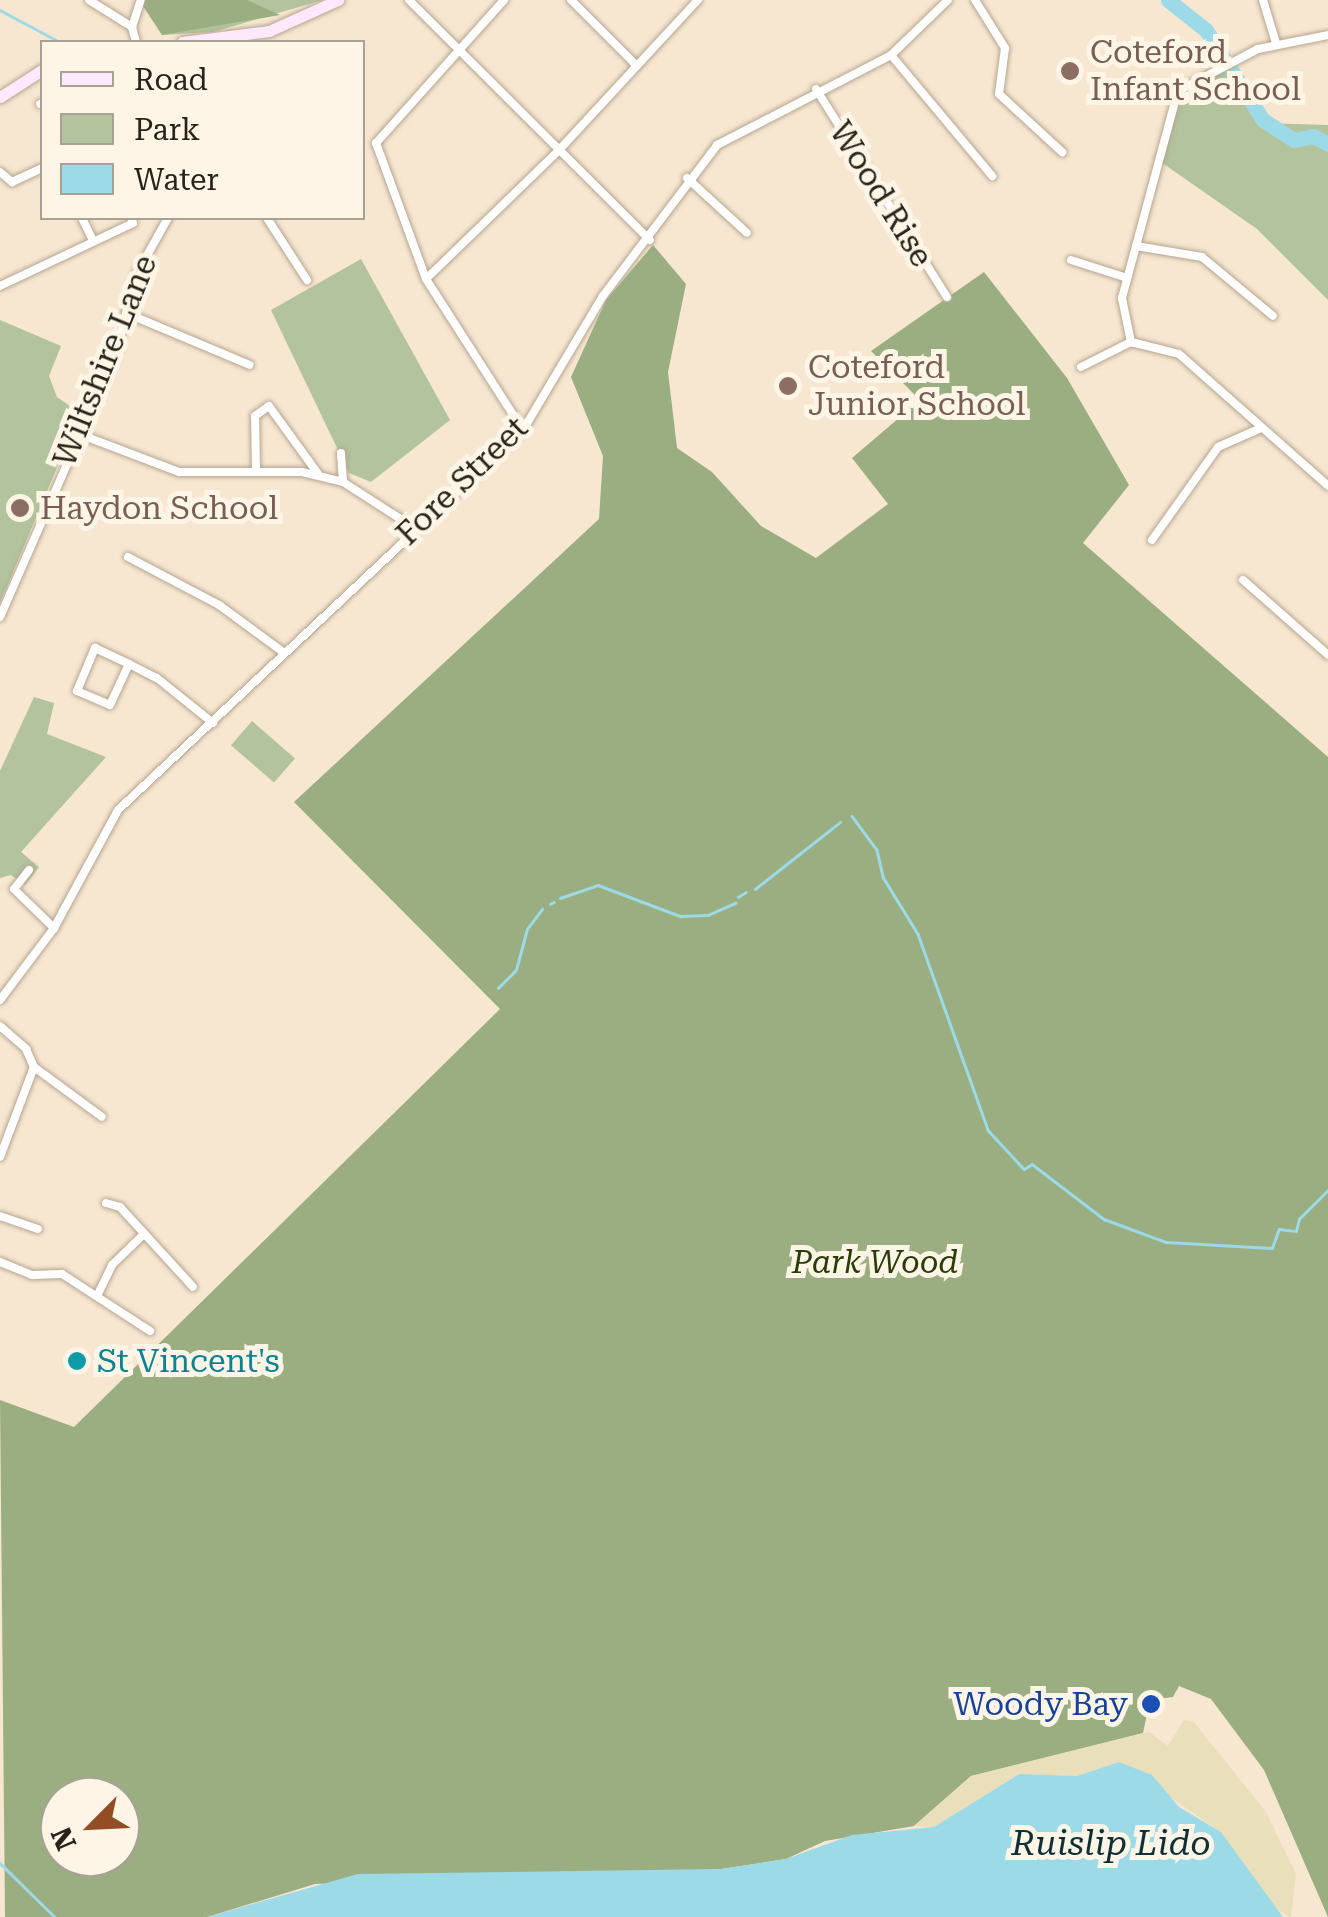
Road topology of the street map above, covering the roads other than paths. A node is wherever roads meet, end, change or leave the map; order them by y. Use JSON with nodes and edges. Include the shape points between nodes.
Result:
{"nodes":[{"id":1,"x":90,"y":0,"type":"edge"},
{"id":2,"x":142,"y":0,"type":"edge"},
{"id":3,"x":338,"y":0,"type":"edge"},
{"id":4,"x":409,"y":0,"type":"edge"},
{"id":5,"x":504,"y":0,"type":"edge"},
{"id":6,"x":571,"y":0,"type":"edge"},
{"id":7,"x":698,"y":0,"type":"edge"},
{"id":8,"x":948,"y":0,"type":"edge"},
{"id":9,"x":975,"y":0,"type":"edge"},
{"id":10,"x":1263,"y":0,"type":"edge"},
{"id":11,"x":132,"y":26,"type":"junction"},
{"id":12,"x":1328,"y":35,"type":"edge"},
{"id":13,"x":136,"y":40,"type":"edge"},
{"id":14,"x":222,"y":40,"type":"edge"},
{"id":15,"x":1276,"y":43,"type":"junction"},
{"id":16,"x":460,"y":51,"type":"junction"},
{"id":17,"x":891,"y":56,"type":"junction"},
{"id":18,"x":637,"y":66,"type":"junction"},
{"id":19,"x":40,"y":71,"type":"edge"},
{"id":20,"x":816,"y":89,"type":"junction"},
{"id":21,"x":0,"y":96,"type":"edge"},
{"id":22,"x":559,"y":150,"type":"junction"},
{"id":23,"x":1062,"y":152,"type":"dead end"},
{"id":24,"x":40,"y":169,"type":"edge"},
{"id":25,"x":0,"y":172,"type":"edge"},
{"id":26,"x":992,"y":176,"type":"dead end"},
{"id":27,"x":687,"y":178,"type":"junction"},
{"id":28,"x":83,"y":220,"type":"edge"},
{"id":29,"x":132,"y":220,"type":"edge"},
{"id":30,"x":167,"y":220,"type":"edge"},
{"id":31,"x":268,"y":220,"type":"edge"},
{"id":32,"x":747,"y":233,"type":"dead end"},
{"id":33,"x":650,"y":240,"type":"junction"},
{"id":34,"x":93,"y":241,"type":"junction"},
{"id":35,"x":1136,"y":246,"type":"junction"},
{"id":36,"x":1071,"y":260,"type":"dead end"},
{"id":37,"x":1127,"y":278,"type":"junction"},
{"id":38,"x":426,"y":279,"type":"junction"},
{"id":39,"x":307,"y":280,"type":"dead end"},
{"id":40,"x":0,"y":286,"type":"edge"},
{"id":41,"x":947,"y":297,"type":"dead end"},
{"id":42,"x":126,"y":313,"type":"junction"},
{"id":43,"x":1273,"y":316,"type":"dead end"},
{"id":44,"x":1130,"y":342,"type":"junction"},
{"id":45,"x":250,"y":365,"type":"dead end"},
{"id":46,"x":1081,"y":368,"type":"dead end"},
{"id":47,"x":1261,"y":428,"type":"junction"},
{"id":48,"x":523,"y":430,"type":"junction"},
{"id":49,"x":79,"y":434,"type":"junction"},
{"id":50,"x":341,"y":452,"type":"dead end"},
{"id":51,"x":256,"y":471,"type":"junction"},
{"id":52,"x":318,"y":475,"type":"junction"},
{"id":53,"x":343,"y":482,"type":"junction"},
{"id":54,"x":1328,"y":486,"type":"edge"},
{"id":55,"x":414,"y":528,"type":"junction"},
{"id":56,"x":1152,"y":540,"type":"dead end"},
{"id":57,"x":128,"y":557,"type":"dead end"},
{"id":58,"x":1244,"y":580,"type":"dead end"},
{"id":59,"x":0,"y":616,"type":"edge"},
{"id":60,"x":283,"y":652,"type":"junction"},
{"id":61,"x":1328,"y":655,"type":"edge"},
{"id":62,"x":129,"y":664,"type":"junction"},
{"id":63,"x":212,"y":724,"type":"junction"},
{"id":64,"x":30,"y":870,"type":"dead end"},
{"id":65,"x":54,"y":928,"type":"junction"},
{"id":66,"x":0,"y":1000,"type":"edge"},
{"id":67,"x":0,"y":1026,"type":"edge"},
{"id":68,"x":34,"y":1067,"type":"junction"},
{"id":69,"x":102,"y":1117,"type":"dead end"},
{"id":70,"x":0,"y":1158,"type":"edge"},
{"id":71,"x":106,"y":1203,"type":"dead end"},
{"id":72,"x":0,"y":1216,"type":"edge"},
{"id":73,"x":38,"y":1229,"type":"dead end"},
{"id":74,"x":144,"y":1234,"type":"junction"},
{"id":75,"x":0,"y":1262,"type":"edge"},
{"id":76,"x":194,"y":1287,"type":"dead end"},
{"id":77,"x":98,"y":1294,"type":"junction"},
{"id":78,"x":150,"y":1331,"type":"dead end"}],
"edges":[{"from":1,"to":11,"type":"street"},
{"from":2,"to":11,"type":"street"},
{"from":3,"to":14,"type":"main road","via":[[269,31]]},
{"from":4,"to":16,"type":"street"},
{"from":5,"to":16,"type":"street"},
{"from":6,"to":18,"type":"street"},
{"from":7,"to":18,"type":"street"},
{"from":8,"to":17,"type":"street","name":"Fore Street"},
{"from":9,"to":23,"type":"street","via":[[1004,48],[1000,94]]},
{"from":10,"to":15,"type":"street"},
{"from":11,"to":13,"type":"street"},
{"from":12,"to":15,"type":"street"},
{"from":15,"to":35,"type":"street","via":[[1183,85]]},
{"from":16,"to":22,"type":"street"},
{"from":16,"to":38,"type":"street","via":[[376,144]]},
{"from":17,"to":20,"type":"street","name":"Fore Street"},
{"from":17,"to":26,"type":"street"},
{"from":18,"to":22,"type":"street"},
{"from":19,"to":21,"type":"main road"},
{"from":20,"to":27,"type":"street","name":"Fore Street","via":[[718,145]]},
{"from":20,"to":41,"type":"street","name":"Wood Rise"},
{"from":22,"to":33,"type":"street"},
{"from":22,"to":38,"type":"street"},
{"from":24,"to":25,"type":"street","via":[[12,182]]},
{"from":27,"to":32,"type":"street"},
{"from":27,"to":33,"type":"street","name":"Fore Street"},
{"from":28,"to":34,"type":"street"},
{"from":29,"to":34,"type":"street"},
{"from":30,"to":42,"type":"street","name":"Wiltshire Lane","via":[[136,275]]},
{"from":31,"to":39,"type":"street"},
{"from":33,"to":48,"type":"street","name":"Fore Street","via":[[602,296]]},
{"from":34,"to":40,"type":"street"},
{"from":35,"to":37,"type":"street"},
{"from":35,"to":43,"type":"street","via":[[1202,257]]},
{"from":36,"to":37,"type":"street"},
{"from":37,"to":44,"type":"street","via":[[1123,326]]},
{"from":38,"to":48,"type":"street"},
{"from":42,"to":45,"type":"street"},
{"from":42,"to":49,"type":"street","name":"Wiltshire Lane"},
{"from":44,"to":46,"type":"street"},
{"from":44,"to":47,"type":"street","via":[[1179,354]]},
{"from":47,"to":54,"type":"street"},
{"from":47,"to":56,"type":"street","via":[[1218,447]]},
{"from":48,"to":55,"type":"street","name":"Fore Street"},
{"from":49,"to":51,"type":"street","via":[[179,472]]},
{"from":49,"to":59,"type":"street","name":"Wiltshire Lane"},
{"from":50,"to":53,"type":"street"},
{"from":51,"to":52,"type":"street"},
{"from":51,"to":52,"type":"street","via":[[255,416],[270,406]]},
{"from":52,"to":53,"type":"street"},
{"from":53,"to":55,"type":"street"},
{"from":55,"to":60,"type":"street","name":"Fore Street"},
{"from":57,"to":60,"type":"street","via":[[220,604]]},
{"from":58,"to":61,"type":"street"},
{"from":60,"to":63,"type":"street","name":"Fore Street"},
{"from":62,"to":62,"type":"street","via":[[110,705],[76,692],[94,648]]},
{"from":62,"to":63,"type":"street"},
{"from":63,"to":65,"type":"street","name":"Fore Street","via":[[118,810]]},
{"from":64,"to":65,"type":"street","via":[[14,888]]},
{"from":65,"to":66,"type":"street","name":"Fore Street"},
{"from":67,"to":68,"type":"street","via":[[26,1049]]},
{"from":68,"to":69,"type":"street"},
{"from":68,"to":70,"type":"street"},
{"from":71,"to":74,"type":"street","via":[[120,1207]]},
{"from":72,"to":73,"type":"street"},
{"from":74,"to":76,"type":"street"},
{"from":74,"to":77,"type":"street","via":[[112,1265]]},
{"from":75,"to":77,"type":"street","via":[[32,1275],[62,1274]]},
{"from":77,"to":78,"type":"street"}]}
